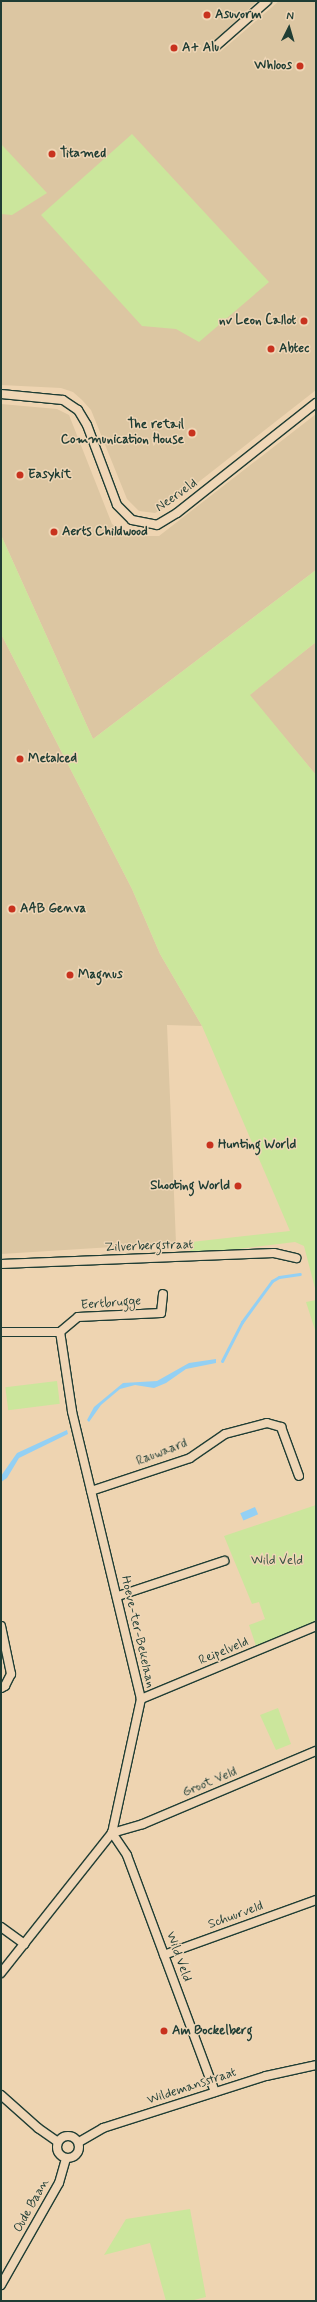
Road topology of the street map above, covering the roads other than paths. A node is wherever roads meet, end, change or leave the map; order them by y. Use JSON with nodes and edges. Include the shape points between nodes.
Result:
{"nodes":[{"id":1,"x":267,"y":1,"type":"edge"},
{"id":2,"x":216,"y":46,"type":"dead end"},
{"id":3,"x":1,"y":394,"type":"edge"},
{"id":4,"x":316,"y":403,"type":"edge"},
{"id":5,"x":296,"y":1258,"type":"dead end"},
{"id":6,"x":1,"y":1264,"type":"edge"},
{"id":7,"x":163,"y":1294,"type":"dead end"},
{"id":8,"x":1,"y":1332,"type":"edge"},
{"id":9,"x":60,"y":1332,"type":"junction"},
{"id":10,"x":299,"y":1476,"type":"dead end"},
{"id":11,"x":91,"y":1492,"type":"junction"},
{"id":12,"x":224,"y":1562,"type":"dead end"},
{"id":13,"x":118,"y":1596,"type":"junction"},
{"id":14,"x":1,"y":1626,"type":"edge"},
{"id":15,"x":316,"y":1626,"type":"edge"},
{"id":16,"x":1,"y":1688,"type":"edge"},
{"id":17,"x":141,"y":1700,"type":"junction"},
{"id":18,"x":316,"y":1751,"type":"edge"},
{"id":19,"x":112,"y":1833,"type":"junction"},
{"id":20,"x":316,"y":1900,"type":"edge"},
{"id":21,"x":1,"y":1927,"type":"edge"},
{"id":22,"x":24,"y":1944,"type":"junction"},
{"id":23,"x":164,"y":1955,"type":"junction"},
{"id":24,"x":1,"y":1973,"type":"edge"},
{"id":25,"x":316,"y":2065,"type":"edge"},
{"id":26,"x":215,"y":2092,"type":"junction"},
{"id":27,"x":1,"y":2095,"type":"edge"},
{"id":28,"x":58,"y":2142,"type":"junction"},
{"id":29,"x":79,"y":2142,"type":"junction"},
{"id":30,"x":66,"y":2158,"type":"junction"},
{"id":31,"x":1,"y":2285,"type":"edge"}],
"edges":[{"from":1,"to":2,"type":"street"},
{"from":3,"to":4,"type":"street","name":"Neerveld","via":[[63,400],[78,410],[87,425],[118,505],[132,520],[157,525],[178,513]]},
{"from":5,"to":6,"type":"street","name":"Zilverbergstraat","via":[[274,1253]]},
{"from":7,"to":9,"type":"street","name":"Eertbrugge","via":[[161,1313],[78,1318]]},
{"from":8,"to":9,"type":"street"},
{"from":9,"to":11,"type":"street","name":"Hoeve-ter-Bekelaan","via":[[72,1411]]},
{"from":10,"to":11,"type":"street","name":"Rauwaard","via":[[281,1427],[267,1423],[225,1434],[190,1458]]},
{"from":11,"to":13,"type":"street","name":"Hoeve-ter-Bekelaan"},
{"from":12,"to":13,"type":"street"},
{"from":13,"to":17,"type":"street","name":"Hoeve-ter-Bekelaan"},
{"from":14,"to":16,"type":"street","via":[[11,1674],[5,1686]]},
{"from":15,"to":17,"type":"street","name":"Reipelveld"},
{"from":17,"to":19,"type":"street","name":"Hoeve-ter-Bekelaan"},
{"from":18,"to":19,"type":"street","name":"Groot Veld","via":[[143,1824]]},
{"from":19,"to":22,"type":"street","name":"Hoeve-ter-Bekelaan"},
{"from":19,"to":23,"type":"street","name":"Wild Veld","via":[[127,1855]]},
{"from":20,"to":23,"type":"street","name":"Schuurveld"},
{"from":21,"to":22,"type":"street"},
{"from":22,"to":24,"type":"street","name":"Hoeve-ter-Bekelaan"},
{"from":23,"to":26,"type":"street","name":"Wild Veld"},
{"from":25,"to":26,"type":"street","name":"Wildemansstraat","via":[[266,2076]]},
{"from":26,"to":29,"type":"street","name":"Wildemansstraat","via":[[103,2128]]},
{"from":27,"to":28,"type":"street"},
{"from":28,"to":29,"type":"street","via":[[68,2135]]},
{"from":28,"to":30,"type":"street","via":[[58,2153]]},
{"from":29,"to":30,"type":"street","name":"Wildemansstraat","via":[[76,2155]]},
{"from":30,"to":31,"type":"street","name":"Oude Baan","via":[[59,2183]]}]}
